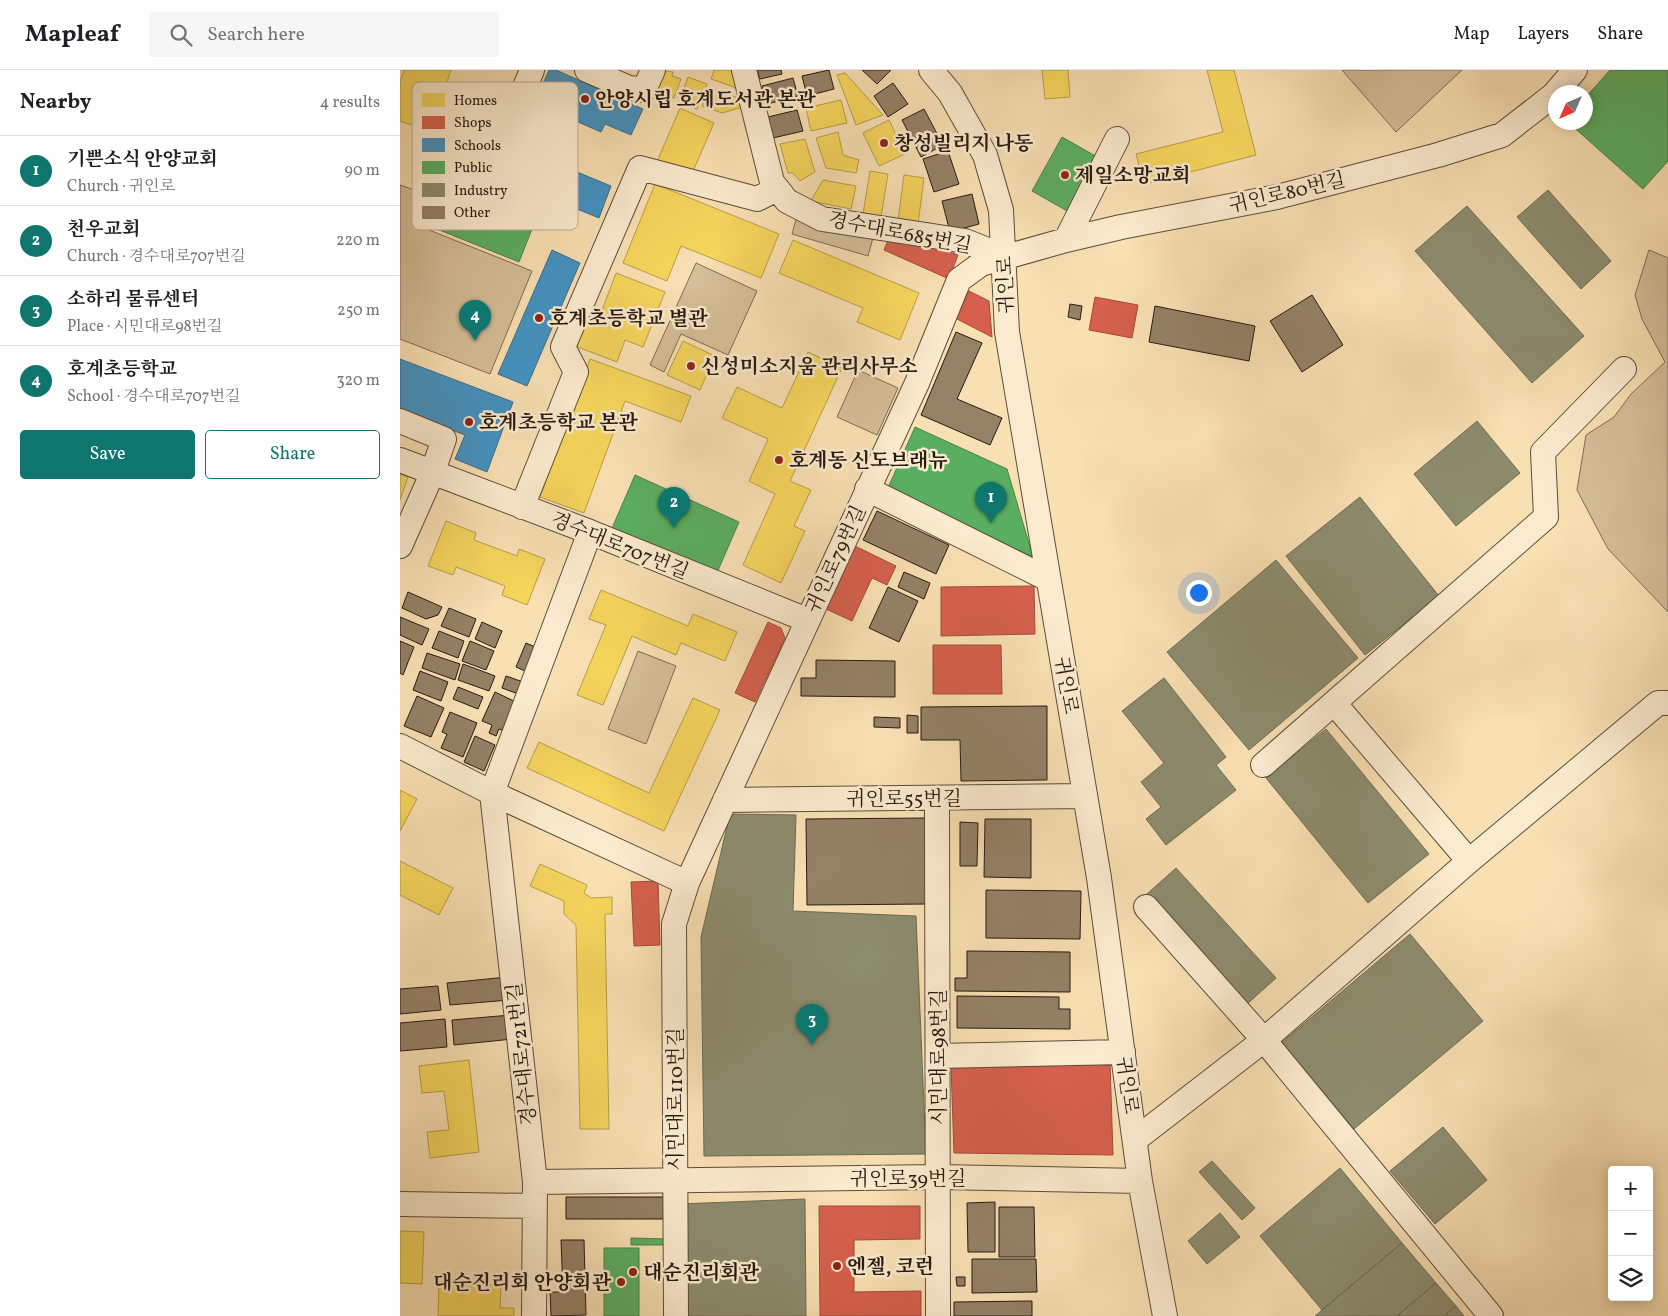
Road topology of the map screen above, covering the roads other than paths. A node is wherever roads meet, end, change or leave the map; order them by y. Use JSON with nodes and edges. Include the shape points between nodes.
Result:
{"nodes":[{"id":1,"x":532,"y":70,"type":"edge"},
{"id":2,"x":653,"y":70,"type":"edge"},
{"id":3,"x":744,"y":70,"type":"edge"},
{"id":4,"x":931,"y":70,"type":"edge"},
{"id":5,"x":1575,"y":70,"type":"edge"},
{"id":6,"x":602,"y":73,"type":"edge"},
{"id":7,"x":527,"y":82,"type":"edge"},
{"id":8,"x":1563,"y":85,"type":"edge"},
{"id":9,"x":1548,"y":99,"type":"edge"},
{"id":10,"x":1117,"y":139,"type":"dead end"},
{"id":11,"x":777,"y":189,"type":"junction"},
{"id":12,"x":1066,"y":240,"type":"junction"},
{"id":13,"x":1005,"y":257,"type":"junction"},
{"id":14,"x":1624,"y":369,"type":"dead end"},
{"id":15,"x":400,"y":421,"type":"edge"},
{"id":16,"x":400,"y":460,"type":"edge"},
{"id":17,"x":432,"y":474,"type":"junction"},
{"id":18,"x":867,"y":489,"type":"junction"},
{"id":19,"x":522,"y":507,"type":"junction"},
{"id":20,"x":590,"y":532,"type":"junction"},
{"id":21,"x":400,"y":546,"type":"edge"},
{"id":22,"x":1048,"y":579,"type":"junction"},
{"id":23,"x":807,"y":620,"type":"junction"},
{"id":24,"x":1334,"y":703,"type":"junction"},
{"id":25,"x":1668,"y":703,"type":"edge"},
{"id":26,"x":400,"y":746,"type":"edge"},
{"id":27,"x":1263,"y":765,"type":"dead end"},
{"id":28,"x":492,"y":793,"type":"junction"},
{"id":29,"x":1084,"y":796,"type":"junction"},
{"id":30,"x":937,"y":798,"type":"junction"},
{"id":31,"x":725,"y":800,"type":"junction"},
{"id":32,"x":1469,"y":861,"type":"junction"},
{"id":33,"x":687,"y":883,"type":"junction"},
{"id":34,"x":1146,"y":907,"type":"dead end"},
{"id":35,"x":1264,"y":1040,"type":"junction"},
{"id":36,"x":1124,"y":1052,"type":"junction"},
{"id":37,"x":938,"y":1056,"type":"junction"},
{"id":38,"x":1136,"y":1139,"type":"junction"},
{"id":39,"x":938,"y":1177,"type":"junction"},
{"id":40,"x":675,"y":1180,"type":"junction"},
{"id":41,"x":1140,"y":1181,"type":"junction"},
{"id":42,"x":535,"y":1182,"type":"junction"},
{"id":43,"x":400,"y":1204,"type":"edge"},
{"id":44,"x":535,"y":1206,"type":"junction"},
{"id":45,"x":534,"y":1316,"type":"edge"},
{"id":46,"x":676,"y":1316,"type":"edge"},
{"id":47,"x":938,"y":1316,"type":"edge"},
{"id":48,"x":1165,"y":1316,"type":"edge"},
{"id":49,"x":1491,"y":1316,"type":"edge"}],
"edges":[{"from":1,"to":7,"type":"street"},
{"from":2,"to":6,"type":"street","via":[[644,90],[629,88]]},
{"from":3,"to":11,"type":"street","name":"경수대로685번길","via":[[772,182]]},
{"from":4,"to":13,"type":"street","name":"귀인로","via":[[950,93],[985,155],[1001,210]]},
{"from":5,"to":8,"type":"street","name":"귀인로80번길"},
{"from":9,"to":12,"type":"street","name":"귀인로80번길","via":[[1502,135],[1438,156],[1277,197]]},
{"from":10,"to":12,"type":"street"},
{"from":11,"to":13,"type":"street","name":"경수대로685번길","via":[[787,201],[822,219],[965,241]]},
{"from":11,"to":19,"type":"street","via":[[757,199],[640,168],[563,346],[576,372]]},
{"from":12,"to":13,"type":"street","name":"귀인로80번길"},
{"from":13,"to":18,"type":"street","name":"귀인로79번길","via":[[981,264],[959,280],[918,383]]},
{"from":13,"to":22,"type":"street","name":"귀인로","via":[[1007,332]]},
{"from":14,"to":24,"type":"street","via":[[1543,452],[1546,516]]},
{"from":15,"to":17,"type":"street","via":[[444,439]]},
{"from":16,"to":17,"type":"street","name":"경수대로707번길"},
{"from":17,"to":19,"type":"street","name":"경수대로707번길"},
{"from":17,"to":21,"type":"street"},
{"from":18,"to":22,"type":"street"},
{"from":18,"to":23,"type":"street","name":"귀인로79번길"},
{"from":19,"to":20,"type":"street","name":"경수대로707번길"},
{"from":20,"to":23,"type":"street","name":"경수대로707번길"},
{"from":20,"to":28,"type":"street"},
{"from":22,"to":29,"type":"street","name":"귀인로"},
{"from":23,"to":31,"type":"street","name":"귀인로79번길"},
{"from":24,"to":27,"type":"street"},
{"from":24,"to":32,"type":"street"},
{"from":25,"to":32,"type":"street","via":[[1658,703]]},
{"from":26,"to":28,"type":"street"},
{"from":28,"to":33,"type":"street"},
{"from":28,"to":42,"type":"street","name":"경수대로721번길"},
{"from":29,"to":30,"type":"street","name":"귀인로55번길"},
{"from":29,"to":36,"type":"street","name":"귀인로"},
{"from":30,"to":31,"type":"street","name":"귀인로55번길"},
{"from":30,"to":37,"type":"street","name":"시민대로98번길"},
{"from":31,"to":33,"type":"street","name":"귀인로79번길"},
{"from":32,"to":35,"type":"street"},
{"from":33,"to":40,"type":"street","name":"시민대로110번길","via":[[674,924]]},
{"from":34,"to":35,"type":"street"},
{"from":35,"to":38,"type":"street"},
{"from":35,"to":49,"type":"street"},
{"from":36,"to":37,"type":"street"},
{"from":36,"to":38,"type":"street","name":"귀인로"},
{"from":37,"to":39,"type":"street","name":"시민대로98번길"},
{"from":38,"to":41,"type":"street","name":"귀인로"},
{"from":39,"to":40,"type":"street","name":"귀인로39번길"},
{"from":39,"to":41,"type":"street","name":"귀인로39번길"},
{"from":39,"to":47,"type":"street","name":"시민대로98번길"},
{"from":40,"to":42,"type":"street","name":"귀인로39번길"},
{"from":40,"to":46,"type":"street","name":"시민대로110번길"},
{"from":41,"to":48,"type":"street","name":"귀인로"},
{"from":42,"to":44,"type":"street","name":"경수대로721번길"},
{"from":43,"to":44,"type":"street"},
{"from":44,"to":45,"type":"street","name":"경수대로721번길"}]}
